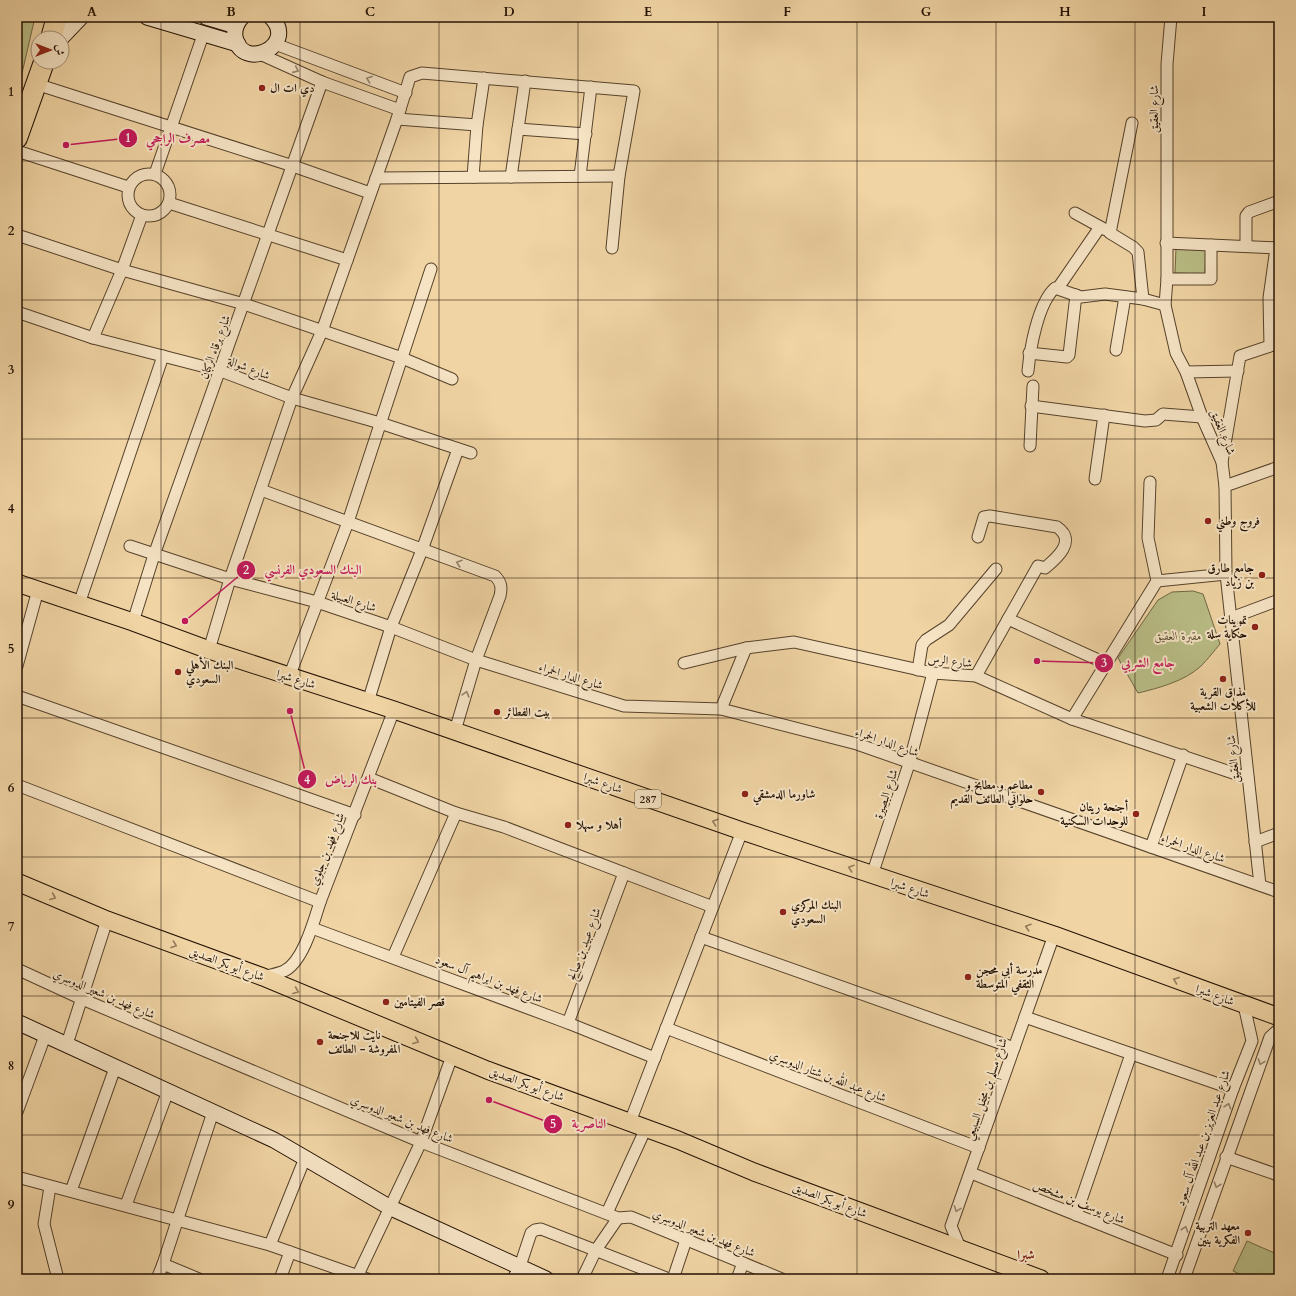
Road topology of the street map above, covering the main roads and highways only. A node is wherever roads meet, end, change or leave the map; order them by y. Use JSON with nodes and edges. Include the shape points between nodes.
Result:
{"nodes":[{"id":1,"x":57,"y":17,"type":"edge"},
{"id":2,"x":53,"y":30,"type":"edge"},
{"id":3,"x":41,"y":70,"type":"edge"},
{"id":4,"x":17,"y":138,"type":"edge"},
{"id":5,"x":17,"y":583,"type":"edge"},
{"id":6,"x":17,"y":882,"type":"edge"},
{"id":7,"x":1279,"y":1017,"type":"edge"},
{"id":8,"x":1041,"y":1279,"type":"edge"}],
"edges":[{"from":1,"to":2,"type":"highway"},
{"from":3,"to":4,"type":"highway"},
{"from":7,"to":5,"type":"main road","name":"شارع شبرا","number":"287","one_way":true,"via":[[1054,935]]},
{"from":6,"to":8,"type":"main road","name":"شارع أبو بكر الصديق","one_way":true,"via":[[107,920],[263,977],[452,1056]]}]}
